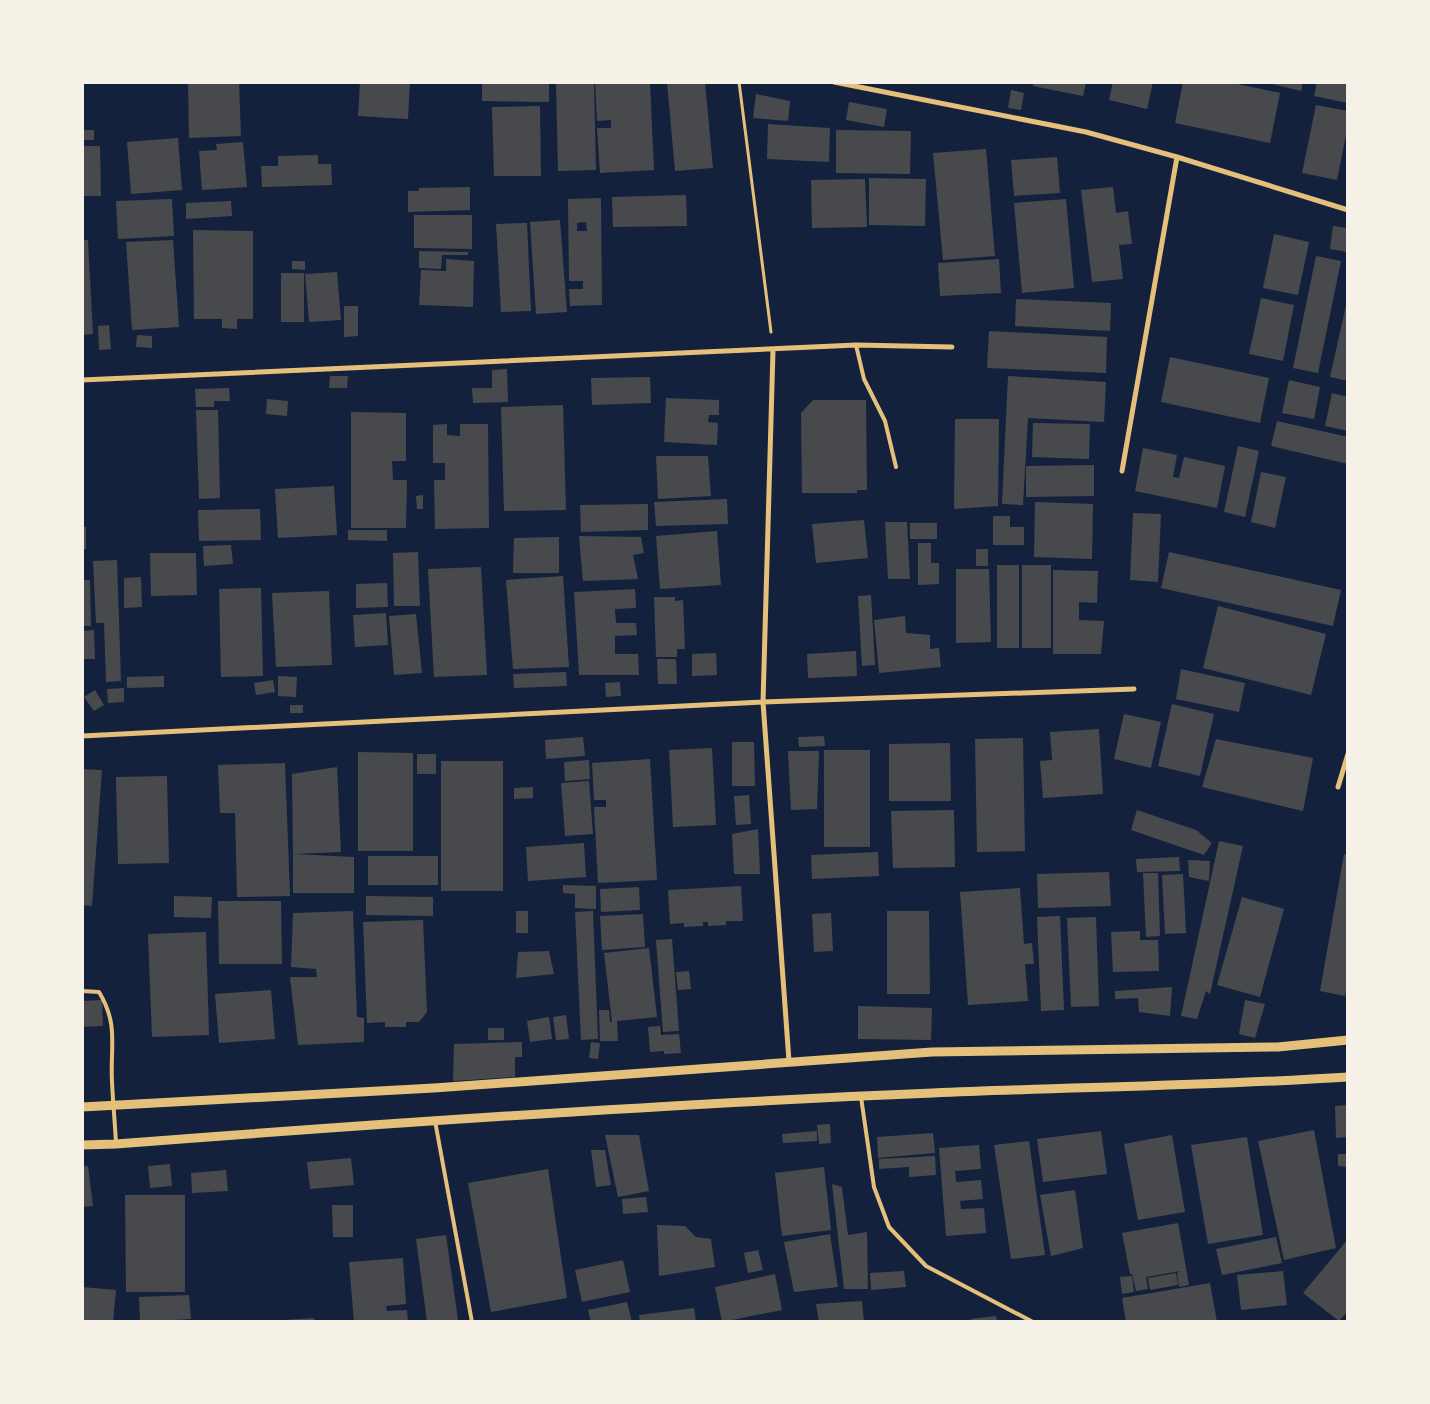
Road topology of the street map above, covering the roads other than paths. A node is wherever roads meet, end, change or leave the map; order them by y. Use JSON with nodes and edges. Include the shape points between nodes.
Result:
{"nodes":[{"id":1,"x":834,"y":82,"type":"edge"},
{"id":2,"x":1177,"y":157,"type":"junction"},
{"id":3,"x":1348,"y":210,"type":"edge"},
{"id":4,"x":856,"y":345,"type":"junction"},
{"id":5,"x":952,"y":347,"type":"dead end"},
{"id":6,"x":773,"y":350,"type":"junction"},
{"id":7,"x":82,"y":380,"type":"edge"},
{"id":8,"x":896,"y":467,"type":"dead end"},
{"id":9,"x":1122,"y":471,"type":"dead end"},
{"id":10,"x":1134,"y":689,"type":"dead end"},
{"id":11,"x":763,"y":702,"type":"junction"},
{"id":12,"x":82,"y":736,"type":"edge"},
{"id":13,"x":1348,"y":754,"type":"edge"},
{"id":14,"x":1338,"y":787,"type":"dead end"},
{"id":15,"x":82,"y":991,"type":"edge"},
{"id":16,"x":1348,"y":1040,"type":"edge"},
{"id":17,"x":789,"y":1062,"type":"junction"},
{"id":18,"x":1348,"y":1077,"type":"edge"},
{"id":19,"x":861,"y":1097,"type":"junction"},
{"id":20,"x":115,"y":1105,"type":"junction"},
{"id":21,"x":82,"y":1107,"type":"edge"},
{"id":22,"x":434,"y":1119,"type":"junction"},
{"id":23,"x":116,"y":1144,"type":"junction"},
{"id":24,"x":82,"y":1145,"type":"edge"},
{"id":25,"x":472,"y":1322,"type":"edge"},
{"id":26,"x":1033,"y":1322,"type":"edge"}],
"edges":[{"from":1,"to":2,"type":"street","via":[[1086,132]]},
{"from":2,"to":3,"type":"street"},
{"from":2,"to":9,"type":"street"},
{"from":4,"to":5,"type":"street"},
{"from":4,"to":6,"type":"street"},
{"from":4,"to":8,"type":"lane","via":[[864,379],[885,421]]},
{"from":6,"to":7,"type":"street"},
{"from":6,"to":11,"type":"street"},
{"from":10,"to":11,"type":"street"},
{"from":11,"to":12,"type":"street"},
{"from":11,"to":17,"type":"street"},
{"from":13,"to":14,"type":"street"},
{"from":15,"to":20,"type":"lane","via":[[99,992],[108,1006],[113,1026]]},
{"from":16,"to":17,"type":"street","via":[[1278,1047],[932,1052]]},
{"from":17,"to":20,"type":"street","via":[[434,1088]]},
{"from":18,"to":19,"type":"street"},
{"from":19,"to":22,"type":"street"},
{"from":19,"to":26,"type":"lane","via":[[874,1188],[889,1227],[926,1266]]},
{"from":20,"to":21,"type":"street"},
{"from":20,"to":23,"type":"lane"},
{"from":22,"to":23,"type":"street"},
{"from":22,"to":25,"type":"lane"},
{"from":23,"to":24,"type":"street"}]}
